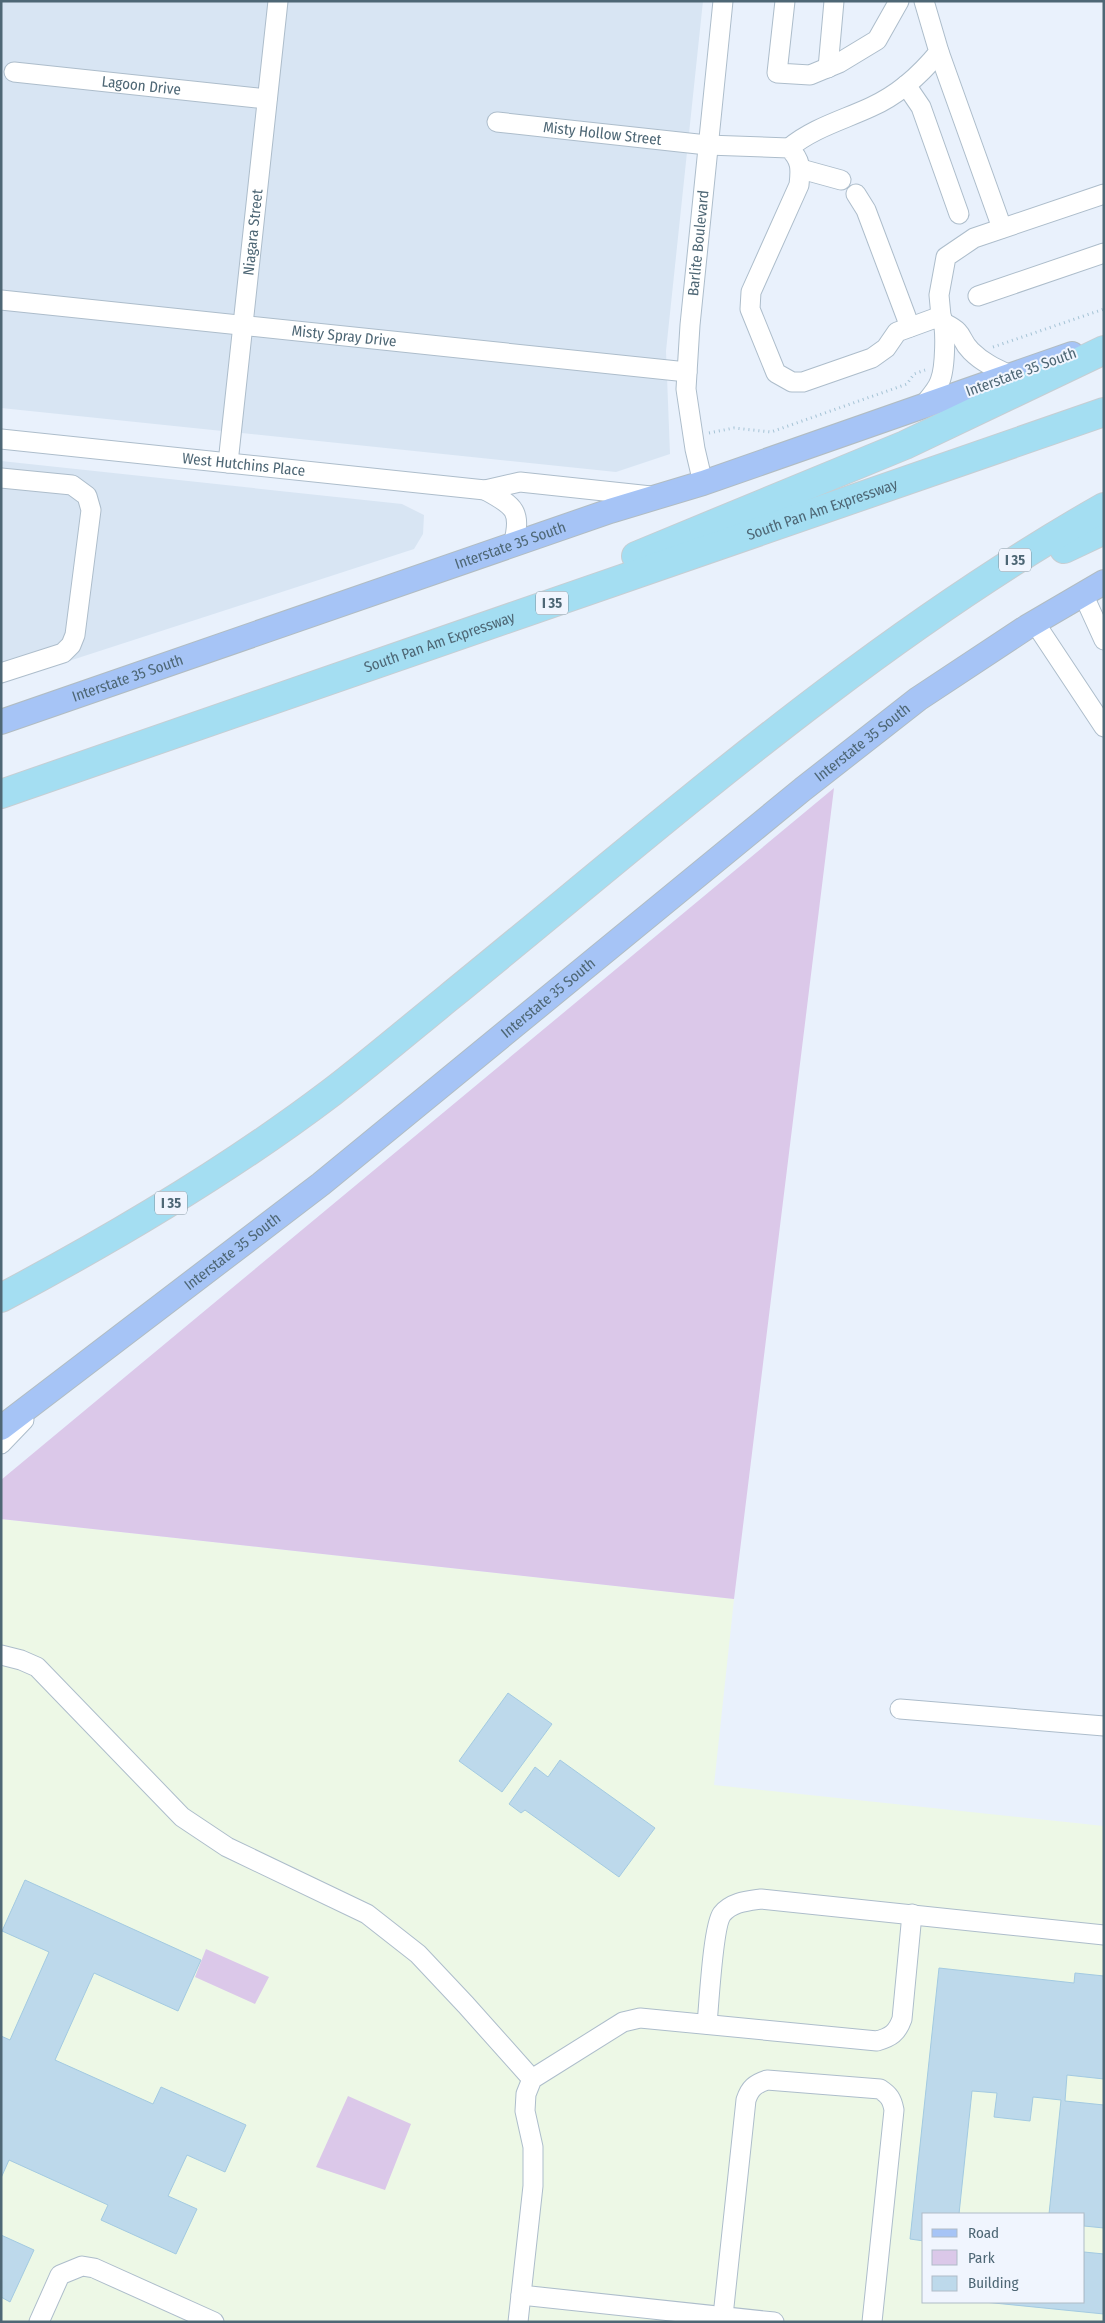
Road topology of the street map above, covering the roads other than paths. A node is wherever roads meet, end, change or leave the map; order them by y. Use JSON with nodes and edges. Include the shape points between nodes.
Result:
{"nodes":[{"id":1,"x":278,"y":1,"type":"edge"},
{"id":2,"x":723,"y":1,"type":"edge"},
{"id":3,"x":785,"y":1,"type":"edge"},
{"id":4,"x":834,"y":1,"type":"edge"},
{"id":5,"x":899,"y":1,"type":"edge"},
{"id":6,"x":924,"y":1,"type":"edge"},
{"id":7,"x":939,"y":52,"type":"junction"},
{"id":8,"x":828,"y":68,"type":"junction"},
{"id":9,"x":14,"y":72,"type":"dead end"},
{"id":10,"x":906,"y":85,"type":"junction"},
{"id":11,"x":267,"y":99,"type":"junction"},
{"id":12,"x":497,"y":122,"type":"dead end"},
{"id":13,"x":707,"y":145,"type":"junction"},
{"id":14,"x":789,"y":148,"type":"junction"},
{"id":15,"x":801,"y":169,"type":"junction"},
{"id":16,"x":841,"y":180,"type":"dead end"},
{"id":17,"x":856,"y":194,"type":"dead end"},
{"id":18,"x":1104,"y":194,"type":"edge"},
{"id":19,"x":959,"y":214,"type":"dead end"},
{"id":20,"x":1002,"y":228,"type":"junction"},
{"id":21,"x":1104,"y":253,"type":"edge"},
{"id":22,"x":978,"y":296,"type":"dead end"},
{"id":23,"x":1,"y":300,"type":"edge"},
{"id":24,"x":944,"y":320,"type":"junction"},
{"id":25,"x":244,"y":326,"type":"junction"},
{"id":26,"x":910,"y":327,"type":"junction"},
{"id":27,"x":1104,"y":342,"type":"edge"},
{"id":28,"x":1104,"y":350,"type":"edge"},
{"id":29,"x":687,"y":372,"type":"junction"},
{"id":30,"x":1012,"y":376,"type":"junction"},
{"id":31,"x":922,"y":406,"type":"junction"},
{"id":32,"x":1104,"y":412,"type":"edge"},
{"id":33,"x":1,"y":439,"type":"edge"},
{"id":34,"x":228,"y":464,"type":"junction"},
{"id":35,"x":1,"y":478,"type":"edge"},
{"id":36,"x":703,"y":483,"type":"junction"},
{"id":37,"x":485,"y":490,"type":"junction"},
{"id":38,"x":655,"y":497,"type":"junction"},
{"id":39,"x":1104,"y":507,"type":"edge"},
{"id":40,"x":1104,"y":530,"type":"edge"},
{"id":41,"x":513,"y":545,"type":"junction"},
{"id":42,"x":1104,"y":582,"type":"edge"},
{"id":43,"x":1083,"y":594,"type":"junction"},
{"id":44,"x":528,"y":611,"type":"junction"},
{"id":45,"x":929,"y":618,"type":"junction"},
{"id":46,"x":1035,"y":623,"type":"junction"},
{"id":47,"x":1104,"y":640,"type":"edge"},
{"id":48,"x":1,"y":673,"type":"edge"},
{"id":49,"x":1,"y":722,"type":"edge"},
{"id":50,"x":1104,"y":727,"type":"edge"},
{"id":51,"x":1,"y":794,"type":"edge"},
{"id":52,"x":1,"y":1298,"type":"edge"},
{"id":53,"x":49,"y":1393,"type":"junction"},
{"id":54,"x":1,"y":1428,"type":"edge"},
{"id":55,"x":1,"y":1444,"type":"edge"},
{"id":56,"x":1,"y":1655,"type":"edge"},
{"id":57,"x":900,"y":1709,"type":"dead end"},
{"id":58,"x":1104,"y":1726,"type":"edge"},
{"id":59,"x":912,"y":1914,"type":"junction"},
{"id":60,"x":1104,"y":1935,"type":"edge"},
{"id":61,"x":707,"y":2024,"type":"junction"},
{"id":62,"x":532,"y":2079,"type":"junction"},
{"id":63,"x":521,"y":2295,"type":"junction"},
{"id":64,"x":723,"y":2316,"type":"junction"},
{"id":65,"x":39,"y":2322,"type":"edge"},
{"id":66,"x":214,"y":2322,"type":"edge"},
{"id":67,"x":518,"y":2322,"type":"edge"},
{"id":68,"x":774,"y":2322,"type":"edge"},
{"id":69,"x":872,"y":2322,"type":"edge"}],
"edges":[{"from":1,"to":11,"type":"street","name":"Niagara Street"},
{"from":2,"to":13,"type":"street","name":"Barlite Boulevard"},
{"from":3,"to":8,"type":"street","via":[[777,73],[810,75]]},
{"from":4,"to":8,"type":"street"},
{"from":5,"to":8,"type":"street","via":[[877,40]]},
{"from":6,"to":7,"type":"street"},
{"from":7,"to":10,"type":"street","via":[[919,76]]},
{"from":7,"to":20,"type":"street"},
{"from":9,"to":11,"type":"street","name":"Lagoon Drive"},
{"from":10,"to":14,"type":"street","via":[[873,106],[805,135]]},
{"from":10,"to":19,"type":"street","via":[[921,107]]},
{"from":11,"to":25,"type":"street","name":"Niagara Street"},
{"from":12,"to":13,"type":"street","name":"Misty Hollow Street"},
{"from":13,"to":14,"type":"street","name":"Misty Hollow Street"},
{"from":13,"to":29,"type":"street","name":"Barlite Boulevard"},
{"from":14,"to":15,"type":"street","via":[[798,157]]},
{"from":15,"to":16,"type":"street"},
{"from":15,"to":26,"type":"street","via":[[799,185],[751,292],[750,310],[776,373],[792,382],[803,382],[872,358],[886,348],[897,332]]},
{"from":17,"to":26,"type":"street","via":[[866,210]]},
{"from":18,"to":20,"type":"street"},
{"from":20,"to":24,"type":"street","via":[[974,238],[946,257],[939,295]]},
{"from":21,"to":22,"type":"street"},
{"from":23,"to":25,"type":"street","name":"Misty Spray Drive"},
{"from":24,"to":26,"type":"street"},
{"from":24,"to":30,"type":"street","via":[[959,330],[969,350],[986,364]]},
{"from":24,"to":31,"type":"street","via":[[944,367],[940,382]]},
{"from":25,"to":29,"type":"street","name":"Misty Spray Drive"},
{"from":25,"to":34,"type":"street","name":"Niagara Street"},
{"from":27,"to":30,"type":"main road","name":"Interstate 35 South"},
{"from":28,"to":44,"type":"highway","via":[[896,448],[639,554]]},
{"from":29,"to":36,"type":"street","name":"Barlite Boulevard","via":[[688,411]]},
{"from":30,"to":31,"type":"main road","name":"Interstate 35 South"},
{"from":31,"to":36,"type":"main road","name":"Interstate 35 South"},
{"from":32,"to":44,"type":"highway","name":"South Pan Am Expressway","number":"I 35"},
{"from":33,"to":34,"type":"street","name":"West Hutchins Place"},
{"from":34,"to":37,"type":"street","name":"West Hutchins Place"},
{"from":35,"to":48,"type":"street","via":[[72,485],[88,496],[91,510],[71,645],[63,653]]},
{"from":36,"to":38,"type":"main road","name":"Interstate 35 South"},
{"from":37,"to":38,"type":"street","name":"West Hutchins Place","via":[[520,482]]},
{"from":37,"to":41,"type":"street","name":"West Hutchins Place","via":[[509,503],[517,516]]},
{"from":38,"to":41,"type":"main road","name":"Interstate 35 South"},
{"from":39,"to":45,"type":"highway","number":"I 35","via":[[1026,553]]},
{"from":40,"to":45,"type":"highway"},
{"from":41,"to":49,"type":"main road","name":"Interstate 35 South"},
{"from":42,"to":43,"type":"main road","name":"Interstate 35 South"},
{"from":43,"to":46,"type":"main road","name":"Interstate 35 South"},
{"from":43,"to":47,"type":"street"},
{"from":44,"to":51,"type":"highway","name":"South Pan Am Expressway","number":"I 35"},
{"from":45,"to":52,"type":"highway","number":"I 35","via":[[821,697],[330,1093],[188,1192],[130,1228]]},
{"from":46,"to":50,"type":"street"},
{"from":46,"to":53,"type":"main road","name":"Interstate 35 South","via":[[918,699],[810,783],[321,1184]]},
{"from":53,"to":54,"type":"main road","name":"Interstate 35 South"},
{"from":53,"to":55,"type":"street"},
{"from":56,"to":62,"type":"street","via":[[38,1667],[182,1817],[227,1847],[367,1914],[418,1954]]},
{"from":57,"to":58,"type":"street"},
{"from":59,"to":60,"type":"street"},
{"from":59,"to":61,"type":"street","via":[[761,1898],[731,1906],[718,1920]]},
{"from":59,"to":61,"type":"street","via":[[902,2019],[890,2038],[877,2041]]},
{"from":61,"to":62,"type":"street","via":[[640,2018],[623,2022]]},
{"from":62,"to":63,"type":"street","via":[[526,2094],[525,2111],[533,2147],[533,2186]]},
{"from":63,"to":64,"type":"street"},
{"from":63,"to":67,"type":"street"},
{"from":64,"to":68,"type":"street"},
{"from":64,"to":69,"type":"street","via":[[746,2100],[756,2083],[767,2080],[880,2090],[892,2101],[894,2110]]},
{"from":65,"to":66,"type":"street","via":[[60,2275],[82,2266],[94,2268]]}]}
